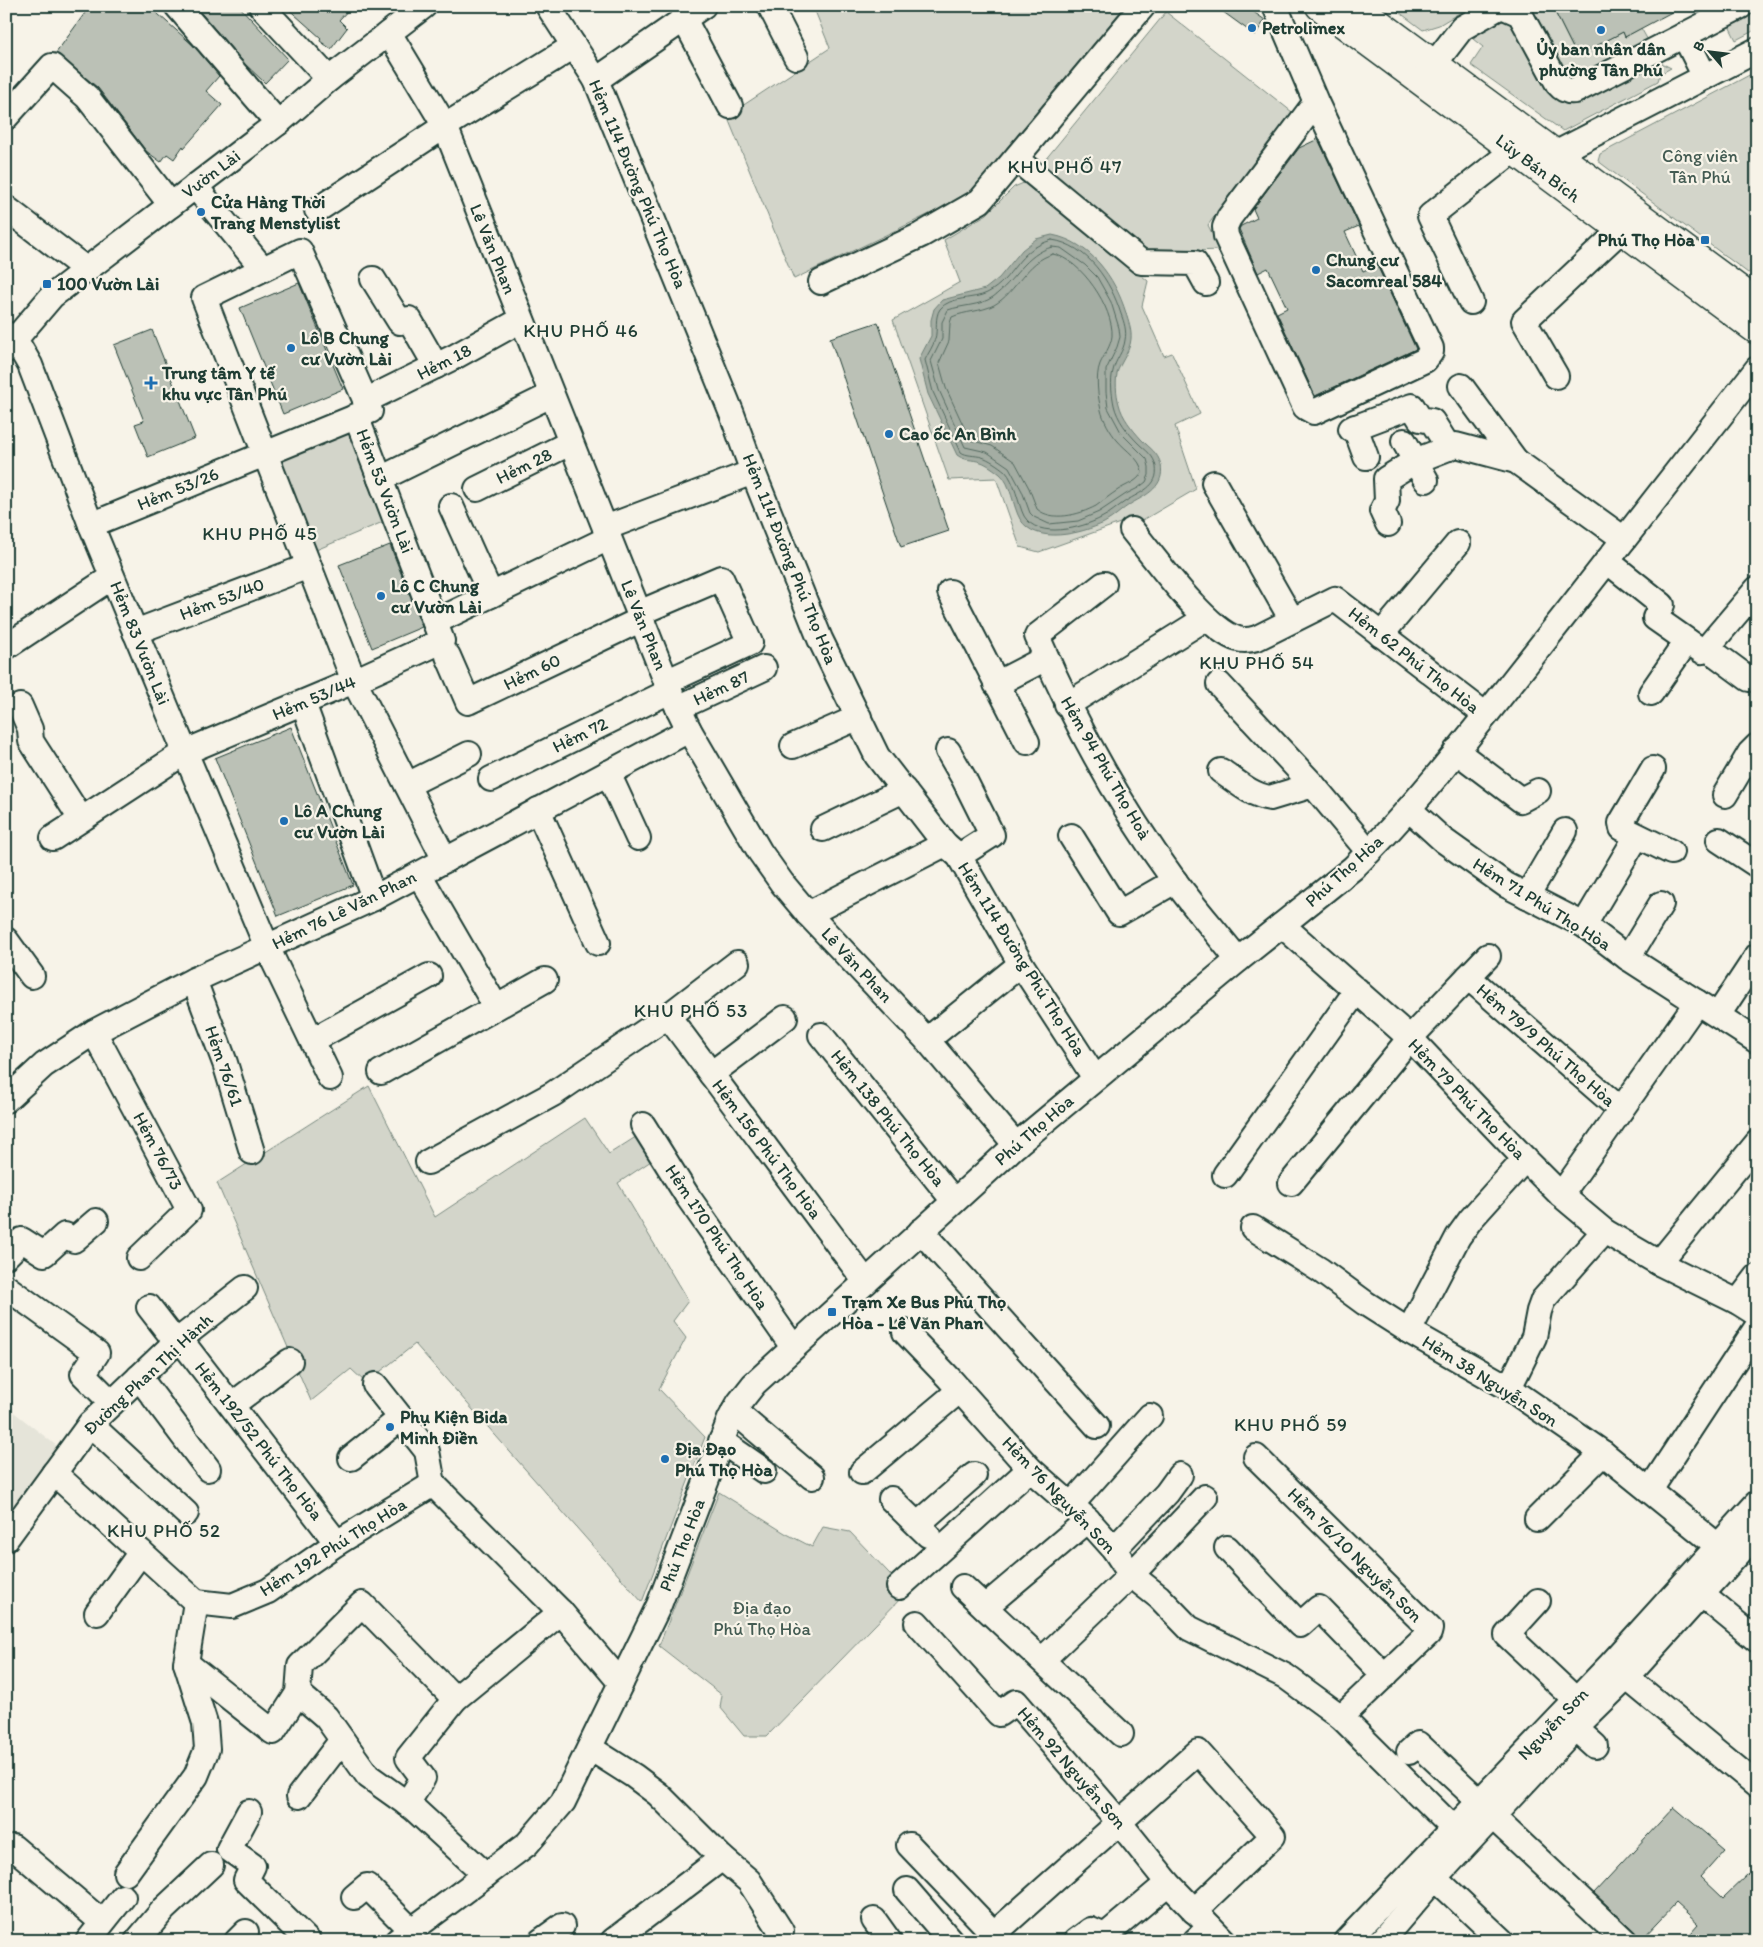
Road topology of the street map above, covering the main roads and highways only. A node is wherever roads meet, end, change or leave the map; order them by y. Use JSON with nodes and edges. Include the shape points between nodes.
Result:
{"nodes":[{"id":1,"x":1320,"y":6,"type":"edge"},
{"id":2,"x":1355,"y":6,"type":"edge"},
{"id":3,"x":1427,"y":73,"type":"junction"},
{"id":4,"x":1757,"y":304,"type":"edge"},
{"id":5,"x":1757,"y":330,"type":"edge"}],
"edges":[{"from":1,"to":3,"type":"main road","name":"Lũy Bán Bích"},
{"from":2,"to":3,"type":"main road","name":"Lũy Bán Bích"},
{"from":3,"to":4,"type":"main road","name":"Lũy Bán Bích","via":[[1555,154]]},
{"from":3,"to":5,"type":"main road","name":"Lũy Bán Bích","via":[[1514,150]]}]}
